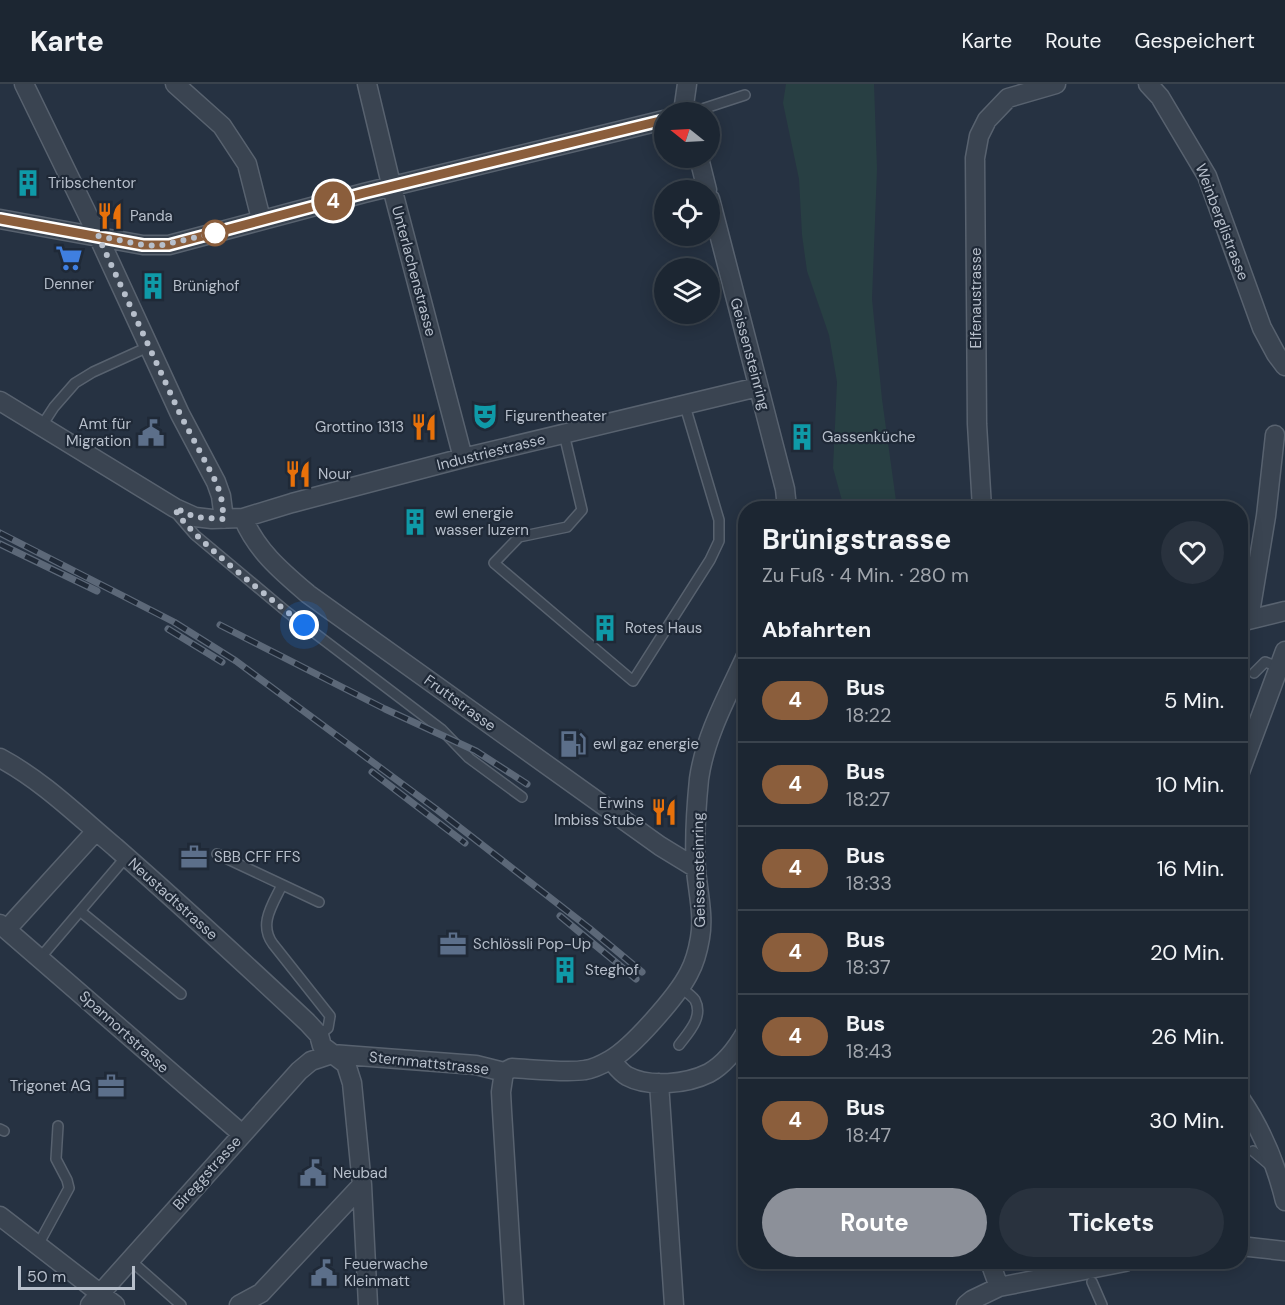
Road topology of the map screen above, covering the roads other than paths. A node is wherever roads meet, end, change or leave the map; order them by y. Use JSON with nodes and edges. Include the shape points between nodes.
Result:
{"nodes":[{"id":1,"x":175,"y":84,"type":"edge"},
{"id":2,"x":368,"y":84,"type":"edge"},
{"id":3,"x":687,"y":84,"type":"edge"},
{"id":4,"x":1056,"y":84,"type":"edge"},
{"id":5,"x":1148,"y":84,"type":"edge"},
{"id":6,"x":26,"y":85,"type":"edge"},
{"id":7,"x":1006,"y":91,"type":"edge"},
{"id":8,"x":745,"y":95,"type":"dead end"},
{"id":9,"x":684,"y":102,"type":"edge"},
{"id":10,"x":720,"y":103,"type":"edge"},
{"id":11,"x":654,"y":122,"type":"edge"},
{"id":12,"x":392,"y":187,"type":"junction"},
{"id":13,"x":0,"y":219,"type":"edge"},
{"id":14,"x":261,"y":219,"type":"junction"},
{"id":15,"x":98,"y":236,"type":"junction"},
{"id":16,"x":720,"y":238,"type":"edge"},
{"id":17,"x":148,"y":347,"type":"junction"},
{"id":18,"x":1285,"y":366,"type":"edge"},
{"id":19,"x":758,"y":387,"type":"junction"},
{"id":20,"x":0,"y":401,"type":"edge"},
{"id":21,"x":686,"y":406,"type":"junction"},
{"id":22,"x":41,"y":427,"type":"junction"},
{"id":23,"x":564,"y":434,"type":"junction"},
{"id":24,"x":1275,"y":435,"type":"dead end"},
{"id":25,"x":463,"y":458,"type":"junction"},
{"id":26,"x":786,"y":501,"type":"edge"},
{"id":27,"x":982,"y":501,"type":"edge"},
{"id":28,"x":175,"y":508,"type":"junction"},
{"id":29,"x":243,"y":518,"type":"junction"},
{"id":30,"x":224,"y":519,"type":"junction"},
{"id":31,"x":1248,"y":602,"type":"edge"},
{"id":32,"x":1285,"y":611,"type":"edge"},
{"id":33,"x":1248,"y":620,"type":"edge"},
{"id":34,"x":1282,"y":659,"type":"edge"},
{"id":35,"x":1254,"y":673,"type":"dead end"},
{"id":36,"x":738,"y":674,"type":"edge"},
{"id":37,"x":1248,"y":750,"type":"edge"},
{"id":38,"x":0,"y":758,"type":"edge"},
{"id":39,"x":522,"y":797,"type":"dead end"},
{"id":40,"x":96,"y":831,"type":"junction"},
{"id":41,"x":217,"y":854,"type":"dead end"},
{"id":42,"x":126,"y":857,"type":"junction"},
{"id":43,"x":696,"y":868,"type":"junction"},
{"id":44,"x":282,"y":885,"type":"junction"},
{"id":45,"x":319,"y":902,"type":"dead end"},
{"id":46,"x":80,"y":911,"type":"junction"},
{"id":47,"x":3,"y":926,"type":"edge"},
{"id":48,"x":40,"y":958,"type":"junction"},
{"id":49,"x":680,"y":987,"type":"junction"},
{"id":50,"x":181,"y":994,"type":"dead end"},
{"id":51,"x":319,"y":1035,"type":"junction"},
{"id":52,"x":738,"y":1044,"type":"edge"},
{"id":53,"x":679,"y":1045,"type":"dead end"},
{"id":54,"x":332,"y":1054,"type":"junction"},
{"id":55,"x":611,"y":1060,"type":"junction"},
{"id":56,"x":504,"y":1072,"type":"junction"},
{"id":57,"x":659,"y":1083,"type":"junction"},
{"id":58,"x":1248,"y":1110,"type":"edge"},
{"id":59,"x":58,"y":1126,"type":"dead end"},
{"id":60,"x":242,"y":1134,"type":"junction"},
{"id":61,"x":1253,"y":1151,"type":"dead end"},
{"id":62,"x":1276,"y":1170,"type":"junction"},
{"id":63,"x":362,"y":1185,"type":"junction"},
{"id":64,"x":1285,"y":1201,"type":"edge"},
{"id":65,"x":0,"y":1216,"type":"edge"},
{"id":66,"x":38,"y":1245,"type":"junction"},
{"id":67,"x":1248,"y":1247,"type":"edge"},
{"id":68,"x":1285,"y":1251,"type":"edge"},
{"id":69,"x":130,"y":1260,"type":"junction"},
{"id":70,"x":993,"y":1269,"type":"edge"},
{"id":71,"x":1090,"y":1269,"type":"edge"},
{"id":72,"x":1092,"y":1282,"type":"dead end"},
{"id":73,"x":999,"y":1287,"type":"junction"},
{"id":74,"x":102,"y":1301,"type":"edge"},
{"id":75,"x":181,"y":1305,"type":"edge"},
{"id":76,"x":239,"y":1305,"type":"edge"},
{"id":77,"x":368,"y":1305,"type":"edge"},
{"id":78,"x":514,"y":1305,"type":"edge"},
{"id":79,"x":674,"y":1305,"type":"edge"},
{"id":80,"x":966,"y":1305,"type":"edge"},
{"id":81,"x":1102,"y":1305,"type":"edge"}],
"edges":[{"from":1,"to":14,"type":"street","via":[[222,126],[247,165]]},
{"from":2,"to":12,"type":"street","name":"Unterlachenstrasse"},
{"from":3,"to":9,"type":"street"},
{"from":4,"to":7,"type":"street","name":"Elfenaustrasse"},
{"from":5,"to":18,"type":"street","name":"Weinberglistrasse","via":[[1160,97],[1207,176],[1262,328]]},
{"from":6,"to":15,"type":"street"},
{"from":7,"to":27,"type":"street","name":"Elfenaustrasse","via":[[979,136],[975,158],[977,424]]},
{"from":8,"to":10,"type":"lane"},
{"from":11,"to":12,"type":"street"},
{"from":12,"to":14,"type":"street"},
{"from":12,"to":25,"type":"street","name":"Unterlachenstrasse"},
{"from":13,"to":15,"type":"street"},
{"from":14,"to":15,"type":"street","via":[[158,246]]},
{"from":15,"to":17,"type":"street"},
{"from":16,"to":19,"type":"street","name":"Geissensteinring"},
{"from":17,"to":22,"type":"lane","via":[[75,383]]},
{"from":17,"to":30,"type":"street","via":[[216,482]]},
{"from":19,"to":21,"type":"street","name":"Industriestrasse"},
{"from":19,"to":26,"type":"street","name":"Geissensteinring"},
{"from":20,"to":22,"type":"street"},
{"from":21,"to":23,"type":"street","name":"Industriestrasse"},
{"from":21,"to":23,"type":"lane","via":[[719,520],[719,541],[633,681],[494,563],[519,537],[567,527],[582,510]]},
{"from":22,"to":28,"type":"street"},
{"from":23,"to":25,"type":"street","name":"Industriestrasse"},
{"from":24,"to":31,"type":"street","via":[[1266,516]]},
{"from":25,"to":29,"type":"street","name":"Industriestrasse"},
{"from":28,"to":30,"type":"street","via":[[195,517]]},
{"from":28,"to":39,"type":"lane","via":[[176,515],[195,535],[286,612],[441,729],[469,758]]},
{"from":29,"to":30,"type":"street","name":"Industriestrasse"},
{"from":29,"to":43,"type":"street","name":"Fruttstrasse","via":[[270,560],[308,594]]},
{"from":32,"to":33,"type":"street"},
{"from":34,"to":35,"type":"lane","via":[[1265,662]]},
{"from":34,"to":37,"type":"street"},
{"from":36,"to":43,"type":"street","name":"Geissensteinring","via":[[716,722],[699,777]]},
{"from":38,"to":40,"type":"street","name":"Neustadtstrasse","via":[[52,792]]},
{"from":40,"to":42,"type":"street","name":"Neustadtstrasse"},
{"from":40,"to":47,"type":"street","name":"Spannortstrasse"},
{"from":41,"to":44,"type":"lane"},
{"from":42,"to":46,"type":"lane"},
{"from":42,"to":51,"type":"street","name":"Neustadtstrasse"},
{"from":43,"to":49,"type":"street","name":"Geissensteinring","via":[[700,937],[695,960]]},
{"from":44,"to":45,"type":"lane"},
{"from":44,"to":51,"type":"lane","via":[[268,915],[266,930],[330,1016],[328,1028]]},
{"from":46,"to":48,"type":"lane"},
{"from":46,"to":50,"type":"lane"},
{"from":47,"to":48,"type":"street","name":"Spannortstrasse"},
{"from":48,"to":60,"type":"street","name":"Spannortstrasse"},
{"from":49,"to":53,"type":"lane","via":[[698,1008],[694,1024]]},
{"from":49,"to":55,"type":"street","name":"Geissensteinring"},
{"from":51,"to":54,"type":"street","name":"Neustadtstrasse","via":[[322,1046]]},
{"from":52,"to":57,"type":"street","via":[[730,1056],[707,1074]]},
{"from":54,"to":56,"type":"street","name":"Sternmattstrasse","via":[[476,1065]]},
{"from":54,"to":60,"type":"street","name":"Bireggstrasse","via":[[311,1061],[299,1071]]},
{"from":54,"to":63,"type":"street","name":"Neustadtstrasse","via":[[346,1064],[352,1083]]},
{"from":55,"to":56,"type":"street","name":"Sternmattstrasse","via":[[584,1070],[512,1068]]},
{"from":55,"to":57,"type":"street","via":[[628,1076]]},
{"from":56,"to":78,"type":"street","via":[[502,1101]]},
{"from":57,"to":79,"type":"street"},
{"from":58,"to":62,"type":"street"},
{"from":59,"to":66,"type":"lane","via":[[56,1159],[69,1188]]},
{"from":60,"to":69,"type":"street","name":"Bireggstrasse"},
{"from":61,"to":62,"type":"lane"},
{"from":62,"to":64,"type":"street"},
{"from":63,"to":76,"type":"street","via":[[261,1293]]},
{"from":63,"to":77,"type":"street","name":"Neustadtstrasse"},
{"from":65,"to":66,"type":"street"},
{"from":66,"to":74,"type":"street"},
{"from":67,"to":68,"type":"street"},
{"from":69,"to":74,"type":"street","name":"Bireggstrasse"},
{"from":69,"to":75,"type":"lane"},
{"from":70,"to":73,"type":"street"},
{"from":71,"to":73,"type":"street"},
{"from":72,"to":81,"type":"lane"},
{"from":73,"to":80,"type":"street"}]}
